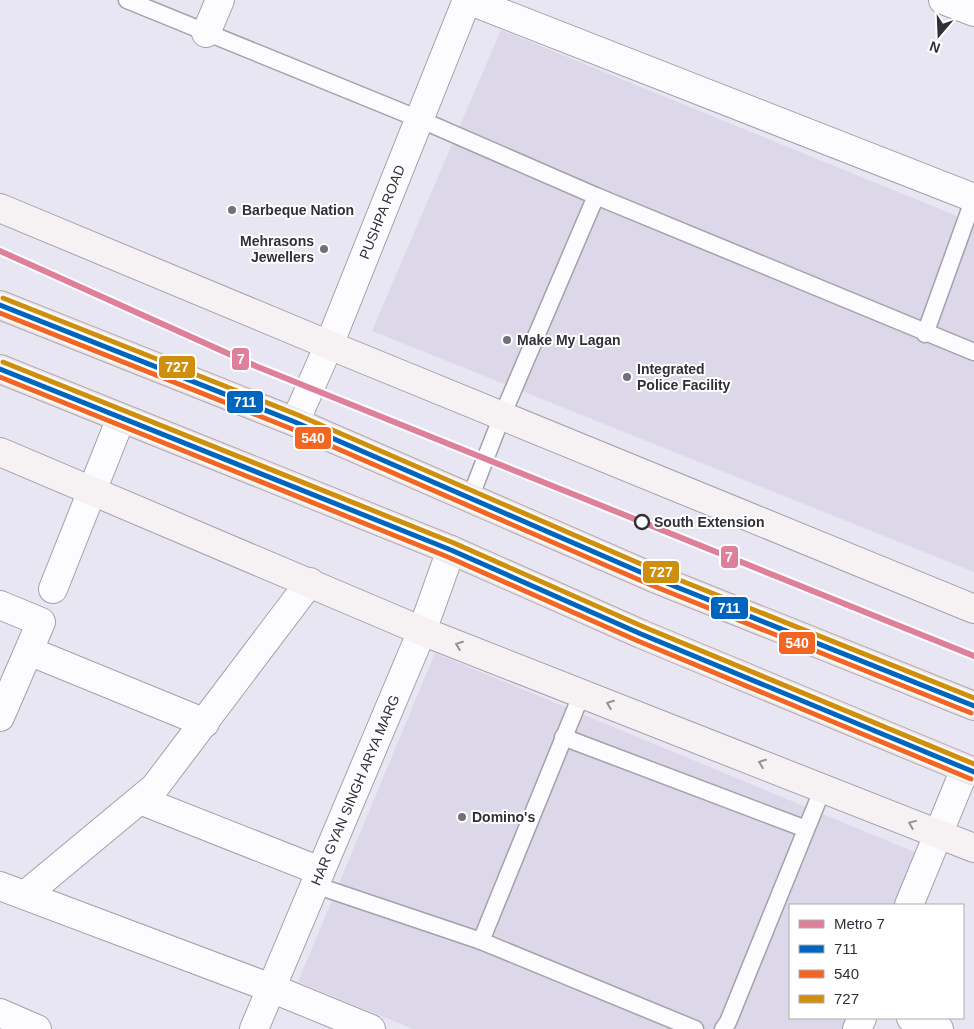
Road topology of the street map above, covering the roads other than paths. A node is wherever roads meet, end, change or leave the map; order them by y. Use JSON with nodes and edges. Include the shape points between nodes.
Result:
{"nodes":[{"id":1,"x":127,"y":0,"type":"edge"},
{"id":2,"x":220,"y":0,"type":"edge"},
{"id":3,"x":468,"y":0,"type":"edge"},
{"id":4,"x":944,"y":0,"type":"edge"},
{"id":5,"x":974,"y":12,"type":"edge"},
{"id":6,"x":206,"y":33,"type":"junction"},
{"id":7,"x":419,"y":119,"type":"junction"},
{"id":8,"x":596,"y":196,"type":"junction"},
{"id":9,"x":974,"y":198,"type":"edge"},
{"id":10,"x":0,"y":208,"type":"edge"},
{"id":11,"x":0,"y":305,"type":"edge"},
{"id":12,"x":925,"y":334,"type":"junction"},
{"id":13,"x":328,"y":345,"type":"junction"},
{"id":14,"x":974,"y":352,"type":"edge"},
{"id":15,"x":0,"y":369,"type":"edge"},
{"id":16,"x":502,"y":416,"type":"junction"},
{"id":17,"x":121,"y":418,"type":"junction"},
{"id":18,"x":295,"y":422,"type":"junction"},
{"id":19,"x":0,"y":452,"type":"edge"},
{"id":20,"x":94,"y":492,"type":"junction"},
{"id":21,"x":470,"y":498,"type":"junction"},
{"id":22,"x":451,"y":550,"type":"junction"},
{"id":23,"x":310,"y":582,"type":"junction"},
{"id":24,"x":53,"y":589,"type":"dead end"},
{"id":25,"x":0,"y":606,"type":"edge"},
{"id":26,"x":974,"y":610,"type":"edge"},
{"id":27,"x":422,"y":631,"type":"junction"},
{"id":28,"x":29,"y":651,"type":"junction"},
{"id":29,"x":582,"y":693,"type":"junction"},
{"id":30,"x":974,"y":706,"type":"edge"},
{"id":31,"x":0,"y":717,"type":"edge"},
{"id":32,"x":205,"y":723,"type":"junction"},
{"id":33,"x":564,"y":737,"type":"junction"},
{"id":34,"x":970,"y":770,"type":"edge"},
{"id":35,"x":823,"y":788,"type":"junction"},
{"id":36,"x":140,"y":800,"type":"junction"},
{"id":37,"x":806,"y":828,"type":"junction"},
{"id":38,"x":939,"y":835,"type":"junction"},
{"id":39,"x":974,"y":848,"type":"edge"},
{"id":40,"x":318,"y":878,"type":"junction"},
{"id":41,"x":0,"y":886,"type":"edge"},
{"id":42,"x":25,"y":895,"type":"junction"},
{"id":43,"x":910,"y":904,"type":"edge"},
{"id":44,"x":482,"y":941,"type":"junction"},
{"id":45,"x":271,"y":988,"type":"junction"},
{"id":46,"x":0,"y":1013,"type":"edge"},
{"id":47,"x":914,"y":1019,"type":"edge"},
{"id":48,"x":37,"y":1029,"type":"edge"},
{"id":49,"x":254,"y":1029,"type":"edge"},
{"id":50,"x":371,"y":1029,"type":"edge"},
{"id":51,"x":694,"y":1029,"type":"edge"},
{"id":52,"x":723,"y":1029,"type":"edge"},
{"id":53,"x":939,"y":1029,"type":"edge"}],
"edges":[{"from":1,"to":6,"type":"lane"},
{"from":2,"to":6,"type":"street"},
{"from":3,"to":7,"type":"street","name":"PUSHPA ROAD"},
{"from":3,"to":9,"type":"street"},
{"from":4,"to":5,"type":"street"},
{"from":6,"to":7,"type":"lane"},
{"from":7,"to":8,"type":"lane"},
{"from":7,"to":13,"type":"street","name":"PUSHPA ROAD"},
{"from":8,"to":12,"type":"lane"},
{"from":8,"to":16,"type":"lane"},
{"from":9,"to":12,"type":"lane"},
{"from":10,"to":13,"type":"street"},
{"from":11,"to":18,"type":"main road"},
{"from":12,"to":14,"type":"lane"},
{"from":13,"to":16,"type":"street"},
{"from":13,"to":18,"type":"street","name":"PUSHPA ROAD"},
{"from":15,"to":17,"type":"main road"},
{"from":16,"to":21,"type":"lane"},
{"from":16,"to":26,"type":"street"},
{"from":17,"to":20,"type":"street"},
{"from":17,"to":22,"type":"main road"},
{"from":18,"to":21,"type":"main road"},
{"from":19,"to":20,"type":"street"},
{"from":20,"to":23,"type":"street"},
{"from":20,"to":24,"type":"street"},
{"from":21,"to":30,"type":"main road","via":[[654,578]]},
{"from":22,"to":27,"type":"street","name":"HAR GYAN SINGH ARYA MARG"},
{"from":22,"to":34,"type":"main road","via":[[641,634]]},
{"from":23,"to":27,"type":"street"},
{"from":23,"to":32,"type":"street"},
{"from":25,"to":28,"type":"street","via":[[41,622]]},
{"from":29,"to":27,"type":"street","one_way":true},
{"from":27,"to":40,"type":"street","name":"HAR GYAN SINGH ARYA MARG"},
{"from":28,"to":31,"type":"street"},
{"from":28,"to":32,"type":"street"},
{"from":29,"to":33,"type":"lane"},
{"from":35,"to":29,"type":"street","one_way":true},
{"from":32,"to":36,"type":"street","via":[[155,788]]},
{"from":33,"to":37,"type":"lane"},
{"from":33,"to":44,"type":"lane"},
{"from":34,"to":38,"type":"street"},
{"from":35,"to":37,"type":"lane"},
{"from":38,"to":35,"type":"street","one_way":true},
{"from":36,"to":40,"type":"street"},
{"from":36,"to":42,"type":"street"},
{"from":37,"to":52,"type":"lane"},
{"from":38,"to":39,"type":"street"},
{"from":38,"to":43,"type":"street"},
{"from":40,"to":44,"type":"lane"},
{"from":40,"to":45,"type":"street","name":"HAR GYAN SINGH ARYA MARG"},
{"from":41,"to":42,"type":"street"},
{"from":42,"to":45,"type":"street"},
{"from":44,"to":51,"type":"lane"},
{"from":45,"to":49,"type":"street","name":"HAR GYAN SINGH ARYA MARG"},
{"from":45,"to":50,"type":"street"},
{"from":46,"to":48,"type":"street"},
{"from":47,"to":53,"type":"street"}]}
